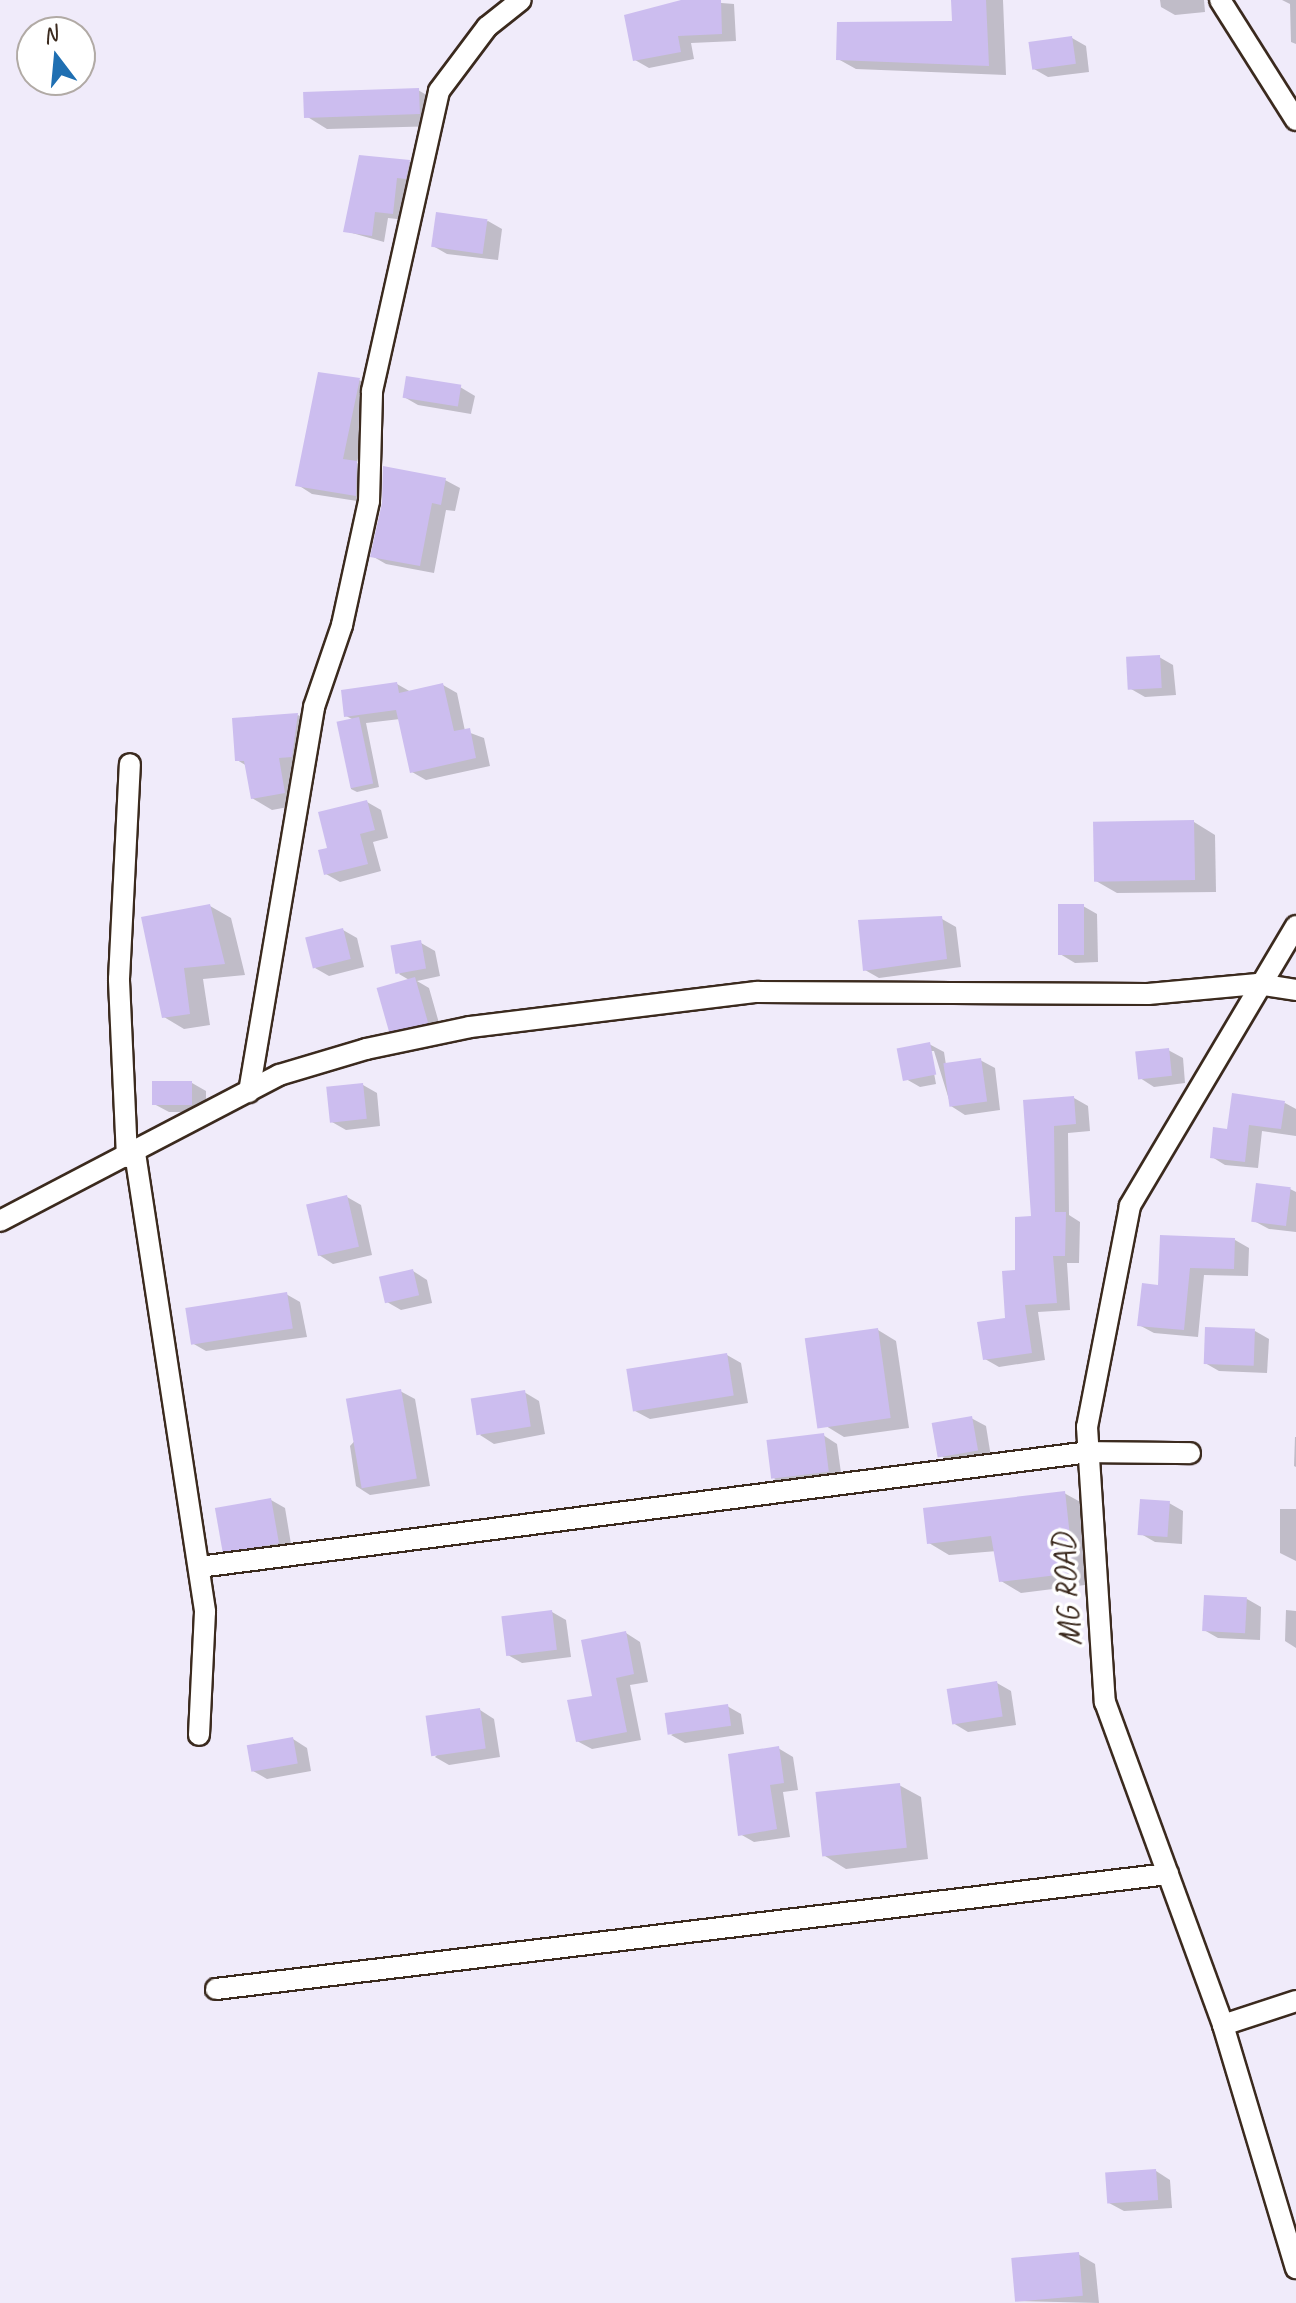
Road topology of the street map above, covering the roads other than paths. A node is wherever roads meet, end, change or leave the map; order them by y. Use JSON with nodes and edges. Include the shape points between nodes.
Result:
{"nodes":[{"id":1,"x":521,"y":0,"type":"edge"},
{"id":2,"x":1220,"y":0,"type":"edge"},
{"id":3,"x":1296,"y":120,"type":"edge"},
{"id":4,"x":130,"y":764,"type":"dead end"},
{"id":5,"x":1296,"y":926,"type":"edge"},
{"id":6,"x":1258,"y":984,"type":"junction"},
{"id":7,"x":1296,"y":990,"type":"edge"},
{"id":8,"x":249,"y":1092,"type":"junction"},
{"id":9,"x":131,"y":1155,"type":"junction"},
{"id":10,"x":0,"y":1221,"type":"edge"},
{"id":11,"x":1089,"y":1452,"type":"junction"},
{"id":12,"x":1190,"y":1453,"type":"dead end"},
{"id":13,"x":199,"y":1567,"type":"junction"},
{"id":14,"x":199,"y":1735,"type":"dead end"},
{"id":15,"x":1168,"y":1874,"type":"junction"},
{"id":16,"x":216,"y":1989,"type":"dead end"},
{"id":17,"x":1296,"y":2001,"type":"edge"},
{"id":18,"x":1223,"y":2025,"type":"junction"},
{"id":19,"x":1296,"y":2268,"type":"edge"}],
"edges":[{"from":1,"to":8,"type":"street","via":[[487,27],[439,91],[372,391],[369,501],[342,625],[314,707]]},
{"from":2,"to":3,"type":"street"},
{"from":4,"to":9,"type":"street","via":[[119,979]]},
{"from":5,"to":6,"type":"street","name":"MG ROAD"},
{"from":6,"to":7,"type":"street"},
{"from":6,"to":8,"type":"street","via":[[1148,994],[757,992],[470,1027],[366,1049],[279,1075]]},
{"from":6,"to":11,"type":"street","name":"MG ROAD","via":[[1130,1206],[1087,1427]]},
{"from":8,"to":9,"type":"street"},
{"from":9,"to":10,"type":"street"},
{"from":9,"to":13,"type":"street"},
{"from":11,"to":12,"type":"street"},
{"from":11,"to":13,"type":"street"},
{"from":11,"to":15,"type":"street","name":"MG ROAD","via":[[1105,1702]]},
{"from":13,"to":14,"type":"street","via":[[205,1612]]},
{"from":15,"to":16,"type":"street"},
{"from":15,"to":18,"type":"street","name":"MG ROAD"},
{"from":17,"to":18,"type":"street"},
{"from":18,"to":19,"type":"street","name":"MG ROAD"}]}
